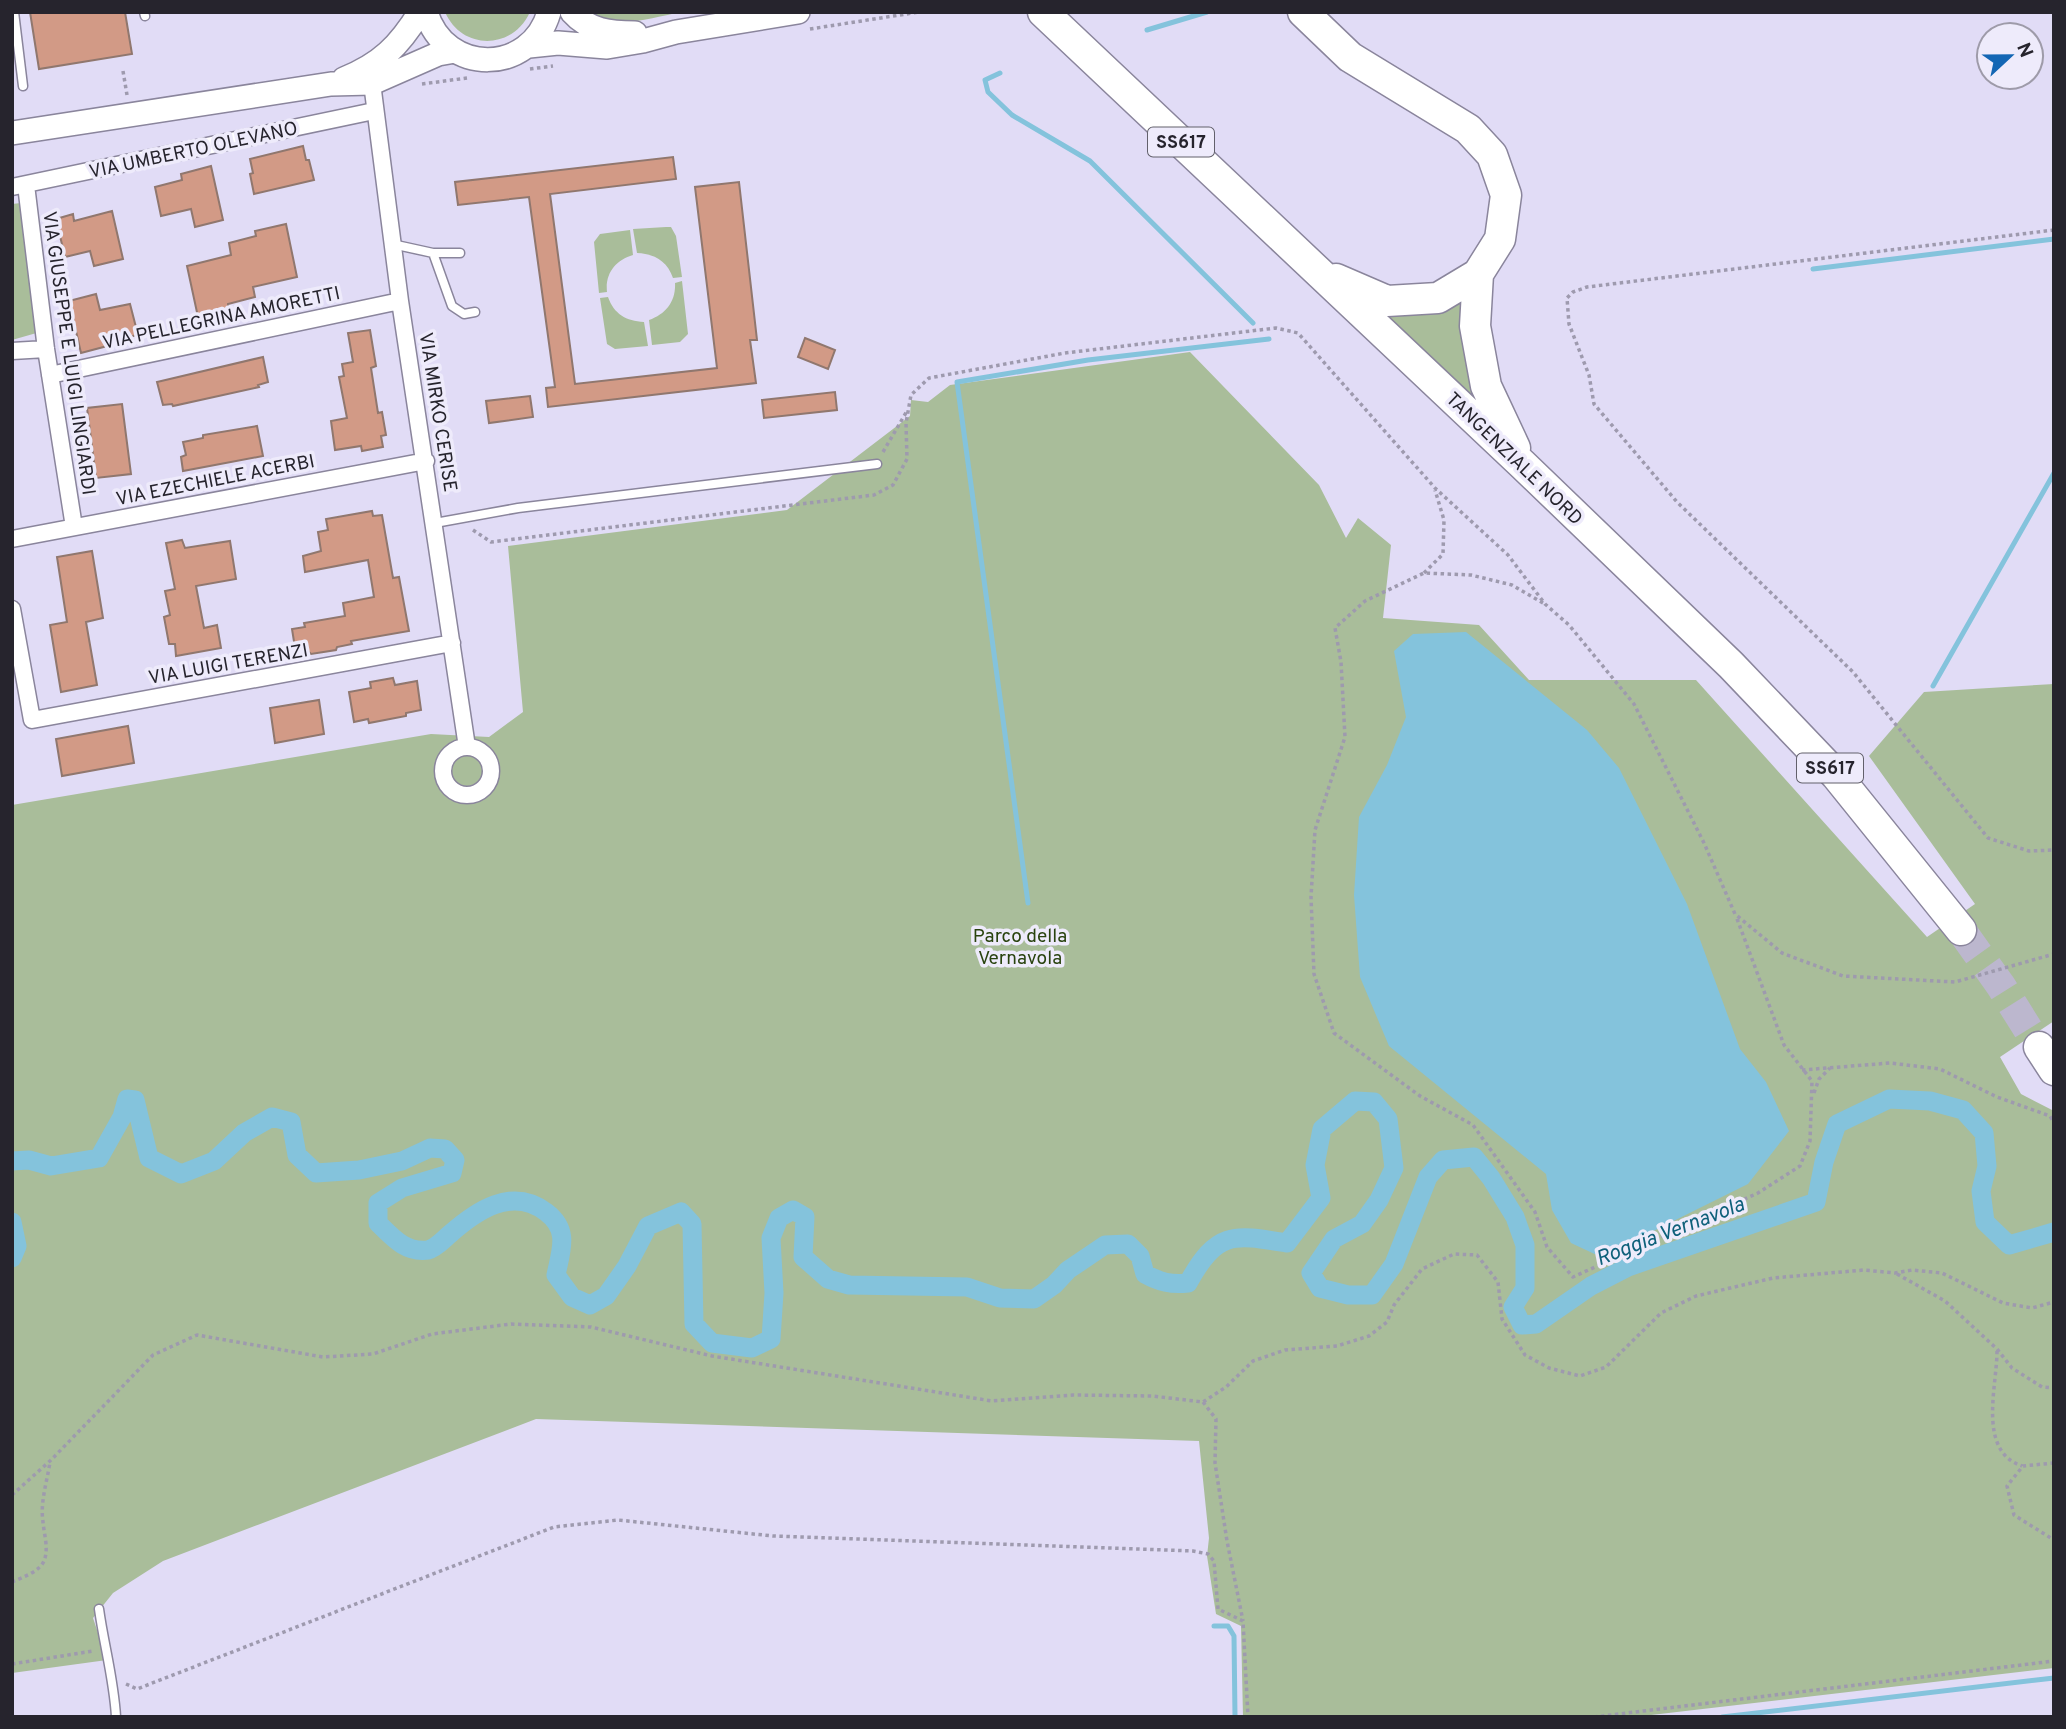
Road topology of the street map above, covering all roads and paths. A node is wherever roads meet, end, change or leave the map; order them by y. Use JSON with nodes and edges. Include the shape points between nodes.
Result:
{"nodes":[{"id":1,"x":13,"y":12,"type":"edge"},
{"id":2,"x":420,"y":12,"type":"edge"},
{"id":3,"x":426,"y":12,"type":"edge"},
{"id":4,"x":549,"y":12,"type":"edge"},
{"id":5,"x":572,"y":12,"type":"edge"},
{"id":6,"x":919,"y":12,"type":"edge"},
{"id":7,"x":1043,"y":12,"type":"edge"},
{"id":8,"x":1303,"y":12,"type":"edge"},
{"id":9,"x":798,"y":21,"type":"edge"},
{"id":10,"x":1328,"y":26,"type":"edge"},
{"id":11,"x":676,"y":32,"type":"junction"},
{"id":12,"x":529,"y":46,"type":"junction"},
{"id":13,"x":455,"y":51,"type":"junction"},
{"id":14,"x":556,"y":66,"type":"dead end"},
{"id":15,"x":529,"y":69,"type":"dead end"},
{"id":16,"x":477,"y":77,"type":"dead end"},
{"id":17,"x":372,"y":83,"type":"junction"},
{"id":18,"x":331,"y":84,"type":"junction"},
{"id":19,"x":23,"y":86,"type":"dead end"},
{"id":20,"x":411,"y":86,"type":"dead end"},
{"id":21,"x":374,"y":111,"type":"junction"},
{"id":22,"x":12,"y":133,"type":"edge"},
{"id":23,"x":19,"y":186,"type":"edge"},
{"id":24,"x":2054,"y":230,"type":"edge"},
{"id":25,"x":393,"y":244,"type":"junction"},
{"id":26,"x":433,"y":253,"type":"junction"},
{"id":27,"x":460,"y":253,"type":"dead end"},
{"id":28,"x":1318,"y":271,"type":"junction"},
{"id":29,"x":1478,"y":274,"type":"junction"},
{"id":30,"x":400,"y":301,"type":"junction"},
{"id":31,"x":475,"y":312,"type":"dead end"},
{"id":32,"x":46,"y":349,"type":"junction"},
{"id":33,"x":12,"y":351,"type":"edge"},
{"id":34,"x":50,"y":375,"type":"junction"},
{"id":35,"x":909,"y":409,"type":"junction"},
{"id":36,"x":426,"y":461,"type":"junction"},
{"id":37,"x":877,"y":464,"type":"joint"},
{"id":38,"x":1522,"y":464,"type":"junction"},
{"id":39,"x":1435,"y":488,"type":"junction"},
{"id":40,"x":461,"y":518,"type":"junction"},
{"id":41,"x":435,"y":523,"type":"junction"},
{"id":42,"x":74,"y":527,"type":"junction"},
{"id":43,"x":12,"y":539,"type":"edge"},
{"id":44,"x":1424,"y":573,"type":"junction"},
{"id":45,"x":1545,"y":604,"type":"junction"},
{"id":46,"x":12,"y":609,"type":"edge"},
{"id":47,"x":452,"y":643,"type":"junction"},
{"id":48,"x":20,"y":701,"type":"edge"},
{"id":49,"x":467,"y":747,"type":"dead end"},
{"id":50,"x":2054,"y":850,"type":"edge"},
{"id":51,"x":1735,"y":914,"type":"junction"},
{"id":52,"x":1961,"y":930,"type":"tunnel mouth"},
{"id":53,"x":2054,"y":954,"type":"edge"},
{"id":54,"x":1831,"y":1066,"type":"junction"},
{"id":55,"x":1802,"y":1070,"type":"junction"},
{"id":56,"x":1813,"y":1097,"type":"junction"},
{"id":57,"x":2054,"y":1123,"type":"edge"},
{"id":58,"x":1895,"y":1273,"type":"junction"},
{"id":59,"x":2054,"y":1302,"type":"edge"},
{"id":60,"x":1997,"y":1349,"type":"junction"},
{"id":61,"x":2054,"y":1388,"type":"edge"},
{"id":62,"x":1203,"y":1402,"type":"junction"},
{"id":63,"x":51,"y":1460,"type":"junction"},
{"id":64,"x":2054,"y":1463,"type":"edge"},
{"id":65,"x":2023,"y":1466,"type":"junction"},
{"id":66,"x":12,"y":1495,"type":"edge"},
{"id":67,"x":2054,"y":1540,"type":"edge"},
{"id":68,"x":12,"y":1582,"type":"edge"},
{"id":69,"x":99,"y":1609,"type":"dead end"},
{"id":70,"x":1243,"y":1621,"type":"junction"},
{"id":71,"x":105,"y":1650,"type":"junction"},
{"id":72,"x":2054,"y":1661,"type":"edge"},
{"id":73,"x":12,"y":1664,"type":"edge"},
{"id":74,"x":114,"y":1688,"type":"junction"},
{"id":75,"x":116,"y":1717,"type":"edge"},
{"id":76,"x":1248,"y":1717,"type":"edge"},
{"id":77,"x":1594,"y":1717,"type":"edge"}],
"edges":[{"from":1,"to":19,"type":"lane"},
{"from":2,"to":18,"type":"street","name":"VIA UMBERTO OLEVANO","via":[[403,40],[376,63]]},
{"from":3,"to":13,"type":"street","via":[[442,40]]},
{"from":4,"to":12,"type":"street"},
{"from":5,"to":11,"type":"street","via":[[605,32]]},
{"from":6,"to":9,"type":"path"},
{"from":7,"to":28,"type":"highway","name":"TANGENZIALE NORD","number":"SS617"},
{"from":8,"to":10,"type":"highway"},
{"from":9,"to":11,"type":"street"},
{"from":10,"to":29,"type":"highway","via":[[1350,57],[1468,129],[1492,155],[1506,195],[1500,239]]},
{"from":11,"to":12,"type":"street","via":[[607,47]]},
{"from":12,"to":13,"type":"street","via":[[495,60],[479,60]]},
{"from":13,"to":17,"type":"street","name":"VIA UMBERTO OLEVANO"},
{"from":14,"to":15,"type":"path"},
{"from":16,"to":20,"type":"path"},
{"from":17,"to":18,"type":"street","name":"VIA UMBERTO OLEVANO"},
{"from":17,"to":21,"type":"street","name":"VIA MIRKO CERISE"},
{"from":18,"to":22,"type":"street","name":"VIA UMBERTO OLEVANO"},
{"from":21,"to":23,"type":"street","name":"VIA UMBERTO OLEVANO"},
{"from":21,"to":25,"type":"street","name":"VIA MIRKO CERISE"},
{"from":23,"to":32,"type":"street","name":"VIA GIUSEPPE E LUIGI LINGIARDI"},
{"from":24,"to":50,"type":"path","via":[[1587,287],[1567,298],[1569,324],[1589,375],[1594,404],[1677,502],[1853,672],[1988,838],[2029,851]]},
{"from":25,"to":26,"type":"lane"},
{"from":25,"to":30,"type":"street","name":"VIA MIRKO CERISE"},
{"from":26,"to":27,"type":"lane"},
{"from":26,"to":31,"type":"lane","via":[[452,306],[464,314]]},
{"from":28,"to":29,"type":"highway","via":[[1387,301],[1438,298]]},
{"from":28,"to":38,"type":"highway","name":"TANGENZIALE NORD","number":"SS617"},
{"from":29,"to":38,"type":"highway","via":[[1475,326],[1486,386]]},
{"from":30,"to":34,"type":"street","name":"VIA PELLEGRINA AMORETTI"},
{"from":30,"to":36,"type":"street","name":"VIA MIRKO CERISE"},
{"from":32,"to":33,"type":"street"},
{"from":32,"to":34,"type":"street","name":"VIA GIUSEPPE E LUIGI LINGIARDI"},
{"from":34,"to":42,"type":"street","name":"VIA GIUSEPPE E LUIGI LINGIARDI"},
{"from":35,"to":37,"type":"path"},
{"from":35,"to":39,"type":"path","via":[[911,395],[929,378],[1065,353],[1276,328],[1298,333]]},
{"from":35,"to":40,"type":"path","via":[[906,459],[892,485],[874,495],[491,542]]},
{"from":36,"to":41,"type":"street","name":"VIA MIRKO CERISE"},
{"from":36,"to":42,"type":"street","name":"VIA EZECHIELE ACERBI"},
{"from":37,"to":40,"type":"lane"},
{"from":38,"to":52,"type":"highway","name":"TANGENZIALE NORD","number":"SS617","via":[[1731,665],[1836,775]]},
{"from":39,"to":44,"type":"path","via":[[1444,520],[1443,554]]},
{"from":39,"to":45,"type":"path","via":[[1508,555]]},
{"from":40,"to":41,"type":"lane"},
{"from":41,"to":47,"type":"street","name":"VIA MIRKO CERISE"},
{"from":42,"to":43,"type":"street","name":"VIA EZECHIELE ACERBI"},
{"from":44,"to":45,"type":"path","via":[[1471,575],[1512,585]]},
{"from":44,"to":56,"type":"path","via":[[1365,601],[1335,628],[1345,737],[1315,830],[1311,897],[1314,974],[1334,1033],[1420,1096],[1474,1125],[1535,1212],[1548,1247],[1573,1277],[1758,1193],[1800,1166],[1810,1141]]},
{"from":45,"to":51,"type":"path","via":[[1569,625],[1634,704]]},
{"from":46,"to":48,"type":"street"},
{"from":47,"to":48,"type":"street","name":"VIA LUIGI TERENZI","via":[[33,720]]},
{"from":47,"to":49,"type":"street","name":"VIA MIRKO CERISE"},
{"from":51,"to":53,"type":"path","via":[[1782,953],[1843,976],[1955,982]]},
{"from":51,"to":55,"type":"path","via":[[1784,1045]]},
{"from":54,"to":55,"type":"path"},
{"from":54,"to":56,"type":"path","via":[[1819,1079]]},
{"from":54,"to":57,"type":"path","via":[[1890,1063],[1940,1069],[2050,1116]]},
{"from":55,"to":56,"type":"path","via":[[1812,1080]]},
{"from":58,"to":59,"type":"path","via":[[1942,1273],[2003,1303],[2032,1308]]},
{"from":58,"to":60,"type":"path","via":[[1945,1301]]},
{"from":58,"to":62,"type":"path","via":[[1805,1273],[1696,1296],[1661,1313],[1606,1367],[1580,1376],[1549,1368],[1525,1355],[1502,1319],[1498,1282],[1477,1255],[1454,1254],[1422,1269],[1394,1305],[1387,1322],[1369,1336],[1337,1346],[1285,1350],[1253,1361]]},
{"from":60,"to":61,"type":"path","via":[[2012,1368],[2042,1387]]},
{"from":60,"to":65,"type":"path","via":[[1993,1427],[2001,1452]]},
{"from":62,"to":63,"type":"path","via":[[1073,1395],[992,1401],[712,1356],[591,1327],[511,1324],[432,1334],[373,1354],[323,1357],[197,1335],[153,1355]]},
{"from":62,"to":70,"type":"path","via":[[1216,1419],[1215,1463]]},
{"from":63,"to":66,"type":"path"},
{"from":63,"to":68,"type":"path","via":[[42,1519],[44,1560]]},
{"from":64,"to":65,"type":"path"},
{"from":65,"to":67,"type":"path","via":[[2007,1486],[2014,1516]]},
{"from":69,"to":71,"type":"lane"},
{"from":70,"to":74,"type":"path","via":[[1218,1609],[1214,1561],[1208,1554],[1193,1551],[773,1536],[618,1520],[554,1527],[137,1689],[126,1684]]},
{"from":70,"to":76,"type":"path"},
{"from":71,"to":73,"type":"path"},
{"from":71,"to":74,"type":"lane"},
{"from":72,"to":77,"type":"path"},
{"from":74,"to":75,"type":"lane"}]}
